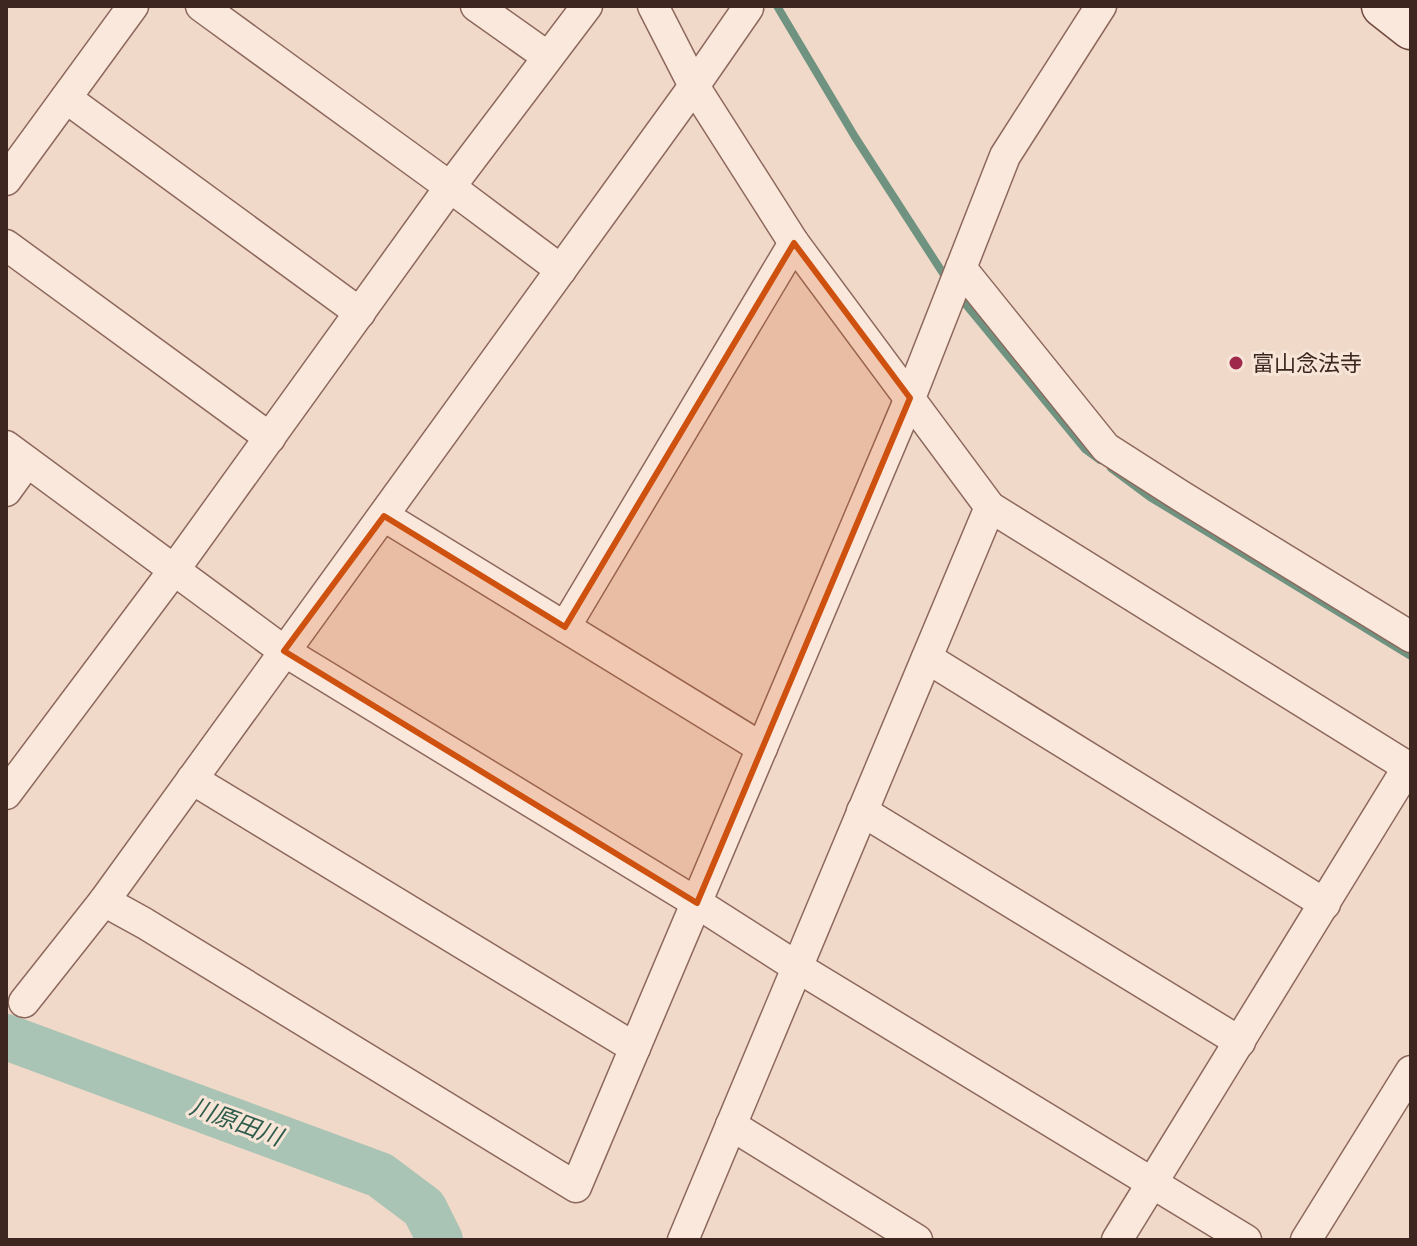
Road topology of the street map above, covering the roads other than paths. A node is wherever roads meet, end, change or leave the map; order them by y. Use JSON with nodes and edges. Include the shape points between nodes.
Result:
{"nodes":[{"id":1,"x":133,"y":6,"type":"edge"},
{"id":2,"x":201,"y":6,"type":"edge"},
{"id":3,"x":476,"y":6,"type":"edge"},
{"id":4,"x":587,"y":6,"type":"edge"},
{"id":5,"x":653,"y":6,"type":"edge"},
{"id":6,"x":1101,"y":6,"type":"edge"},
{"id":7,"x":1383,"y":6,"type":"edge"},
{"id":8,"x":748,"y":8,"type":"edge"},
{"id":9,"x":1411,"y":28,"type":"edge"},
{"id":10,"x":548,"y":57,"type":"junction"},
{"id":11,"x":694,"y":86,"type":"junction"},
{"id":12,"x":66,"y":98,"type":"junction"},
{"id":13,"x":6,"y":180,"type":"edge"},
{"id":14,"x":450,"y":187,"type":"junction"},
{"id":15,"x":794,"y":243,"type":"junction"},
{"id":16,"x":6,"y":245,"type":"edge"},
{"id":17,"x":961,"y":268,"type":"junction"},
{"id":18,"x":561,"y":270,"type":"junction"},
{"id":19,"x":360,"y":313,"type":"junction"},
{"id":20,"x":910,"y":398,"type":"junction"},
{"id":21,"x":270,"y":438,"type":"junction"},
{"id":22,"x":17,"y":454,"type":"edge"},
{"id":23,"x":6,"y":491,"type":"edge"},
{"id":24,"x":990,"y":507,"type":"junction"},
{"id":25,"x":384,"y":516,"type":"junction"},
{"id":26,"x":174,"y":570,"type":"junction"},
{"id":27,"x":565,"y":627,"type":"junction"},
{"id":28,"x":1411,"y":637,"type":"edge"},
{"id":29,"x":284,"y":651,"type":"junction"},
{"id":30,"x":927,"y":658,"type":"junction"},
{"id":31,"x":762,"y":748,"type":"junction"},
{"id":32,"x":1409,"y":768,"type":"edge"},
{"id":33,"x":192,"y":779,"type":"junction"},
{"id":34,"x":6,"y":794,"type":"edge"},
{"id":35,"x":862,"y":811,"type":"junction"},
{"id":36,"x":104,"y":901,"type":"junction"},
{"id":37,"x":697,"y":903,"type":"junction"},
{"id":38,"x":1325,"y":904,"type":"junction"},
{"id":39,"x":797,"y":967,"type":"junction"},
{"id":40,"x":24,"y":1002,"type":"dead end"},
{"id":41,"x":1240,"y":1042,"type":"junction"},
{"id":42,"x":635,"y":1048,"type":"junction"},
{"id":43,"x":1411,"y":1071,"type":"edge"},
{"id":44,"x":731,"y":1125,"type":"junction"},
{"id":45,"x":1154,"y":1183,"type":"junction"},
{"id":46,"x":683,"y":1240,"type":"edge"},
{"id":47,"x":917,"y":1240,"type":"edge"},
{"id":48,"x":1117,"y":1240,"type":"edge"},
{"id":49,"x":1246,"y":1240,"type":"edge"},
{"id":50,"x":1306,"y":1240,"type":"edge"}],
"edges":[{"from":1,"to":12,"type":"street"},
{"from":2,"to":14,"type":"street"},
{"from":3,"to":10,"type":"street"},
{"from":4,"to":10,"type":"street"},
{"from":5,"to":11,"type":"street"},
{"from":6,"to":17,"type":"street","via":[[1005,156]]},
{"from":7,"to":9,"type":"main road"},
{"from":8,"to":11,"type":"street"},
{"from":10,"to":14,"type":"street"},
{"from":11,"to":15,"type":"street"},
{"from":11,"to":18,"type":"street"},
{"from":12,"to":13,"type":"street"},
{"from":12,"to":19,"type":"street"},
{"from":14,"to":18,"type":"street"},
{"from":14,"to":19,"type":"street"},
{"from":15,"to":20,"type":"street"},
{"from":15,"to":27,"type":"street"},
{"from":16,"to":21,"type":"street"},
{"from":17,"to":20,"type":"street"},
{"from":17,"to":28,"type":"street","via":[[1106,448]]},
{"from":18,"to":25,"type":"street"},
{"from":19,"to":21,"type":"street"},
{"from":20,"to":24,"type":"street"},
{"from":20,"to":31,"type":"street"},
{"from":21,"to":26,"type":"street"},
{"from":22,"to":23,"type":"street"},
{"from":22,"to":26,"type":"street"},
{"from":24,"to":30,"type":"street"},
{"from":24,"to":32,"type":"street"},
{"from":25,"to":27,"type":"street"},
{"from":25,"to":29,"type":"street"},
{"from":26,"to":29,"type":"street"},
{"from":26,"to":34,"type":"street"},
{"from":27,"to":31,"type":"street"},
{"from":29,"to":33,"type":"street"},
{"from":29,"to":37,"type":"street"},
{"from":30,"to":35,"type":"street"},
{"from":30,"to":38,"type":"street"},
{"from":31,"to":37,"type":"street"},
{"from":32,"to":38,"type":"street"},
{"from":33,"to":36,"type":"street"},
{"from":33,"to":42,"type":"street"},
{"from":35,"to":39,"type":"street"},
{"from":35,"to":41,"type":"street"},
{"from":36,"to":40,"type":"street"},
{"from":36,"to":42,"type":"street","via":[[576,1187]]},
{"from":37,"to":39,"type":"street"},
{"from":37,"to":42,"type":"street"},
{"from":38,"to":41,"type":"street"},
{"from":39,"to":44,"type":"street"},
{"from":39,"to":45,"type":"street"},
{"from":41,"to":45,"type":"street"},
{"from":43,"to":50,"type":"street"},
{"from":44,"to":46,"type":"street"},
{"from":44,"to":47,"type":"street"},
{"from":45,"to":48,"type":"street"},
{"from":45,"to":49,"type":"street"}]}
